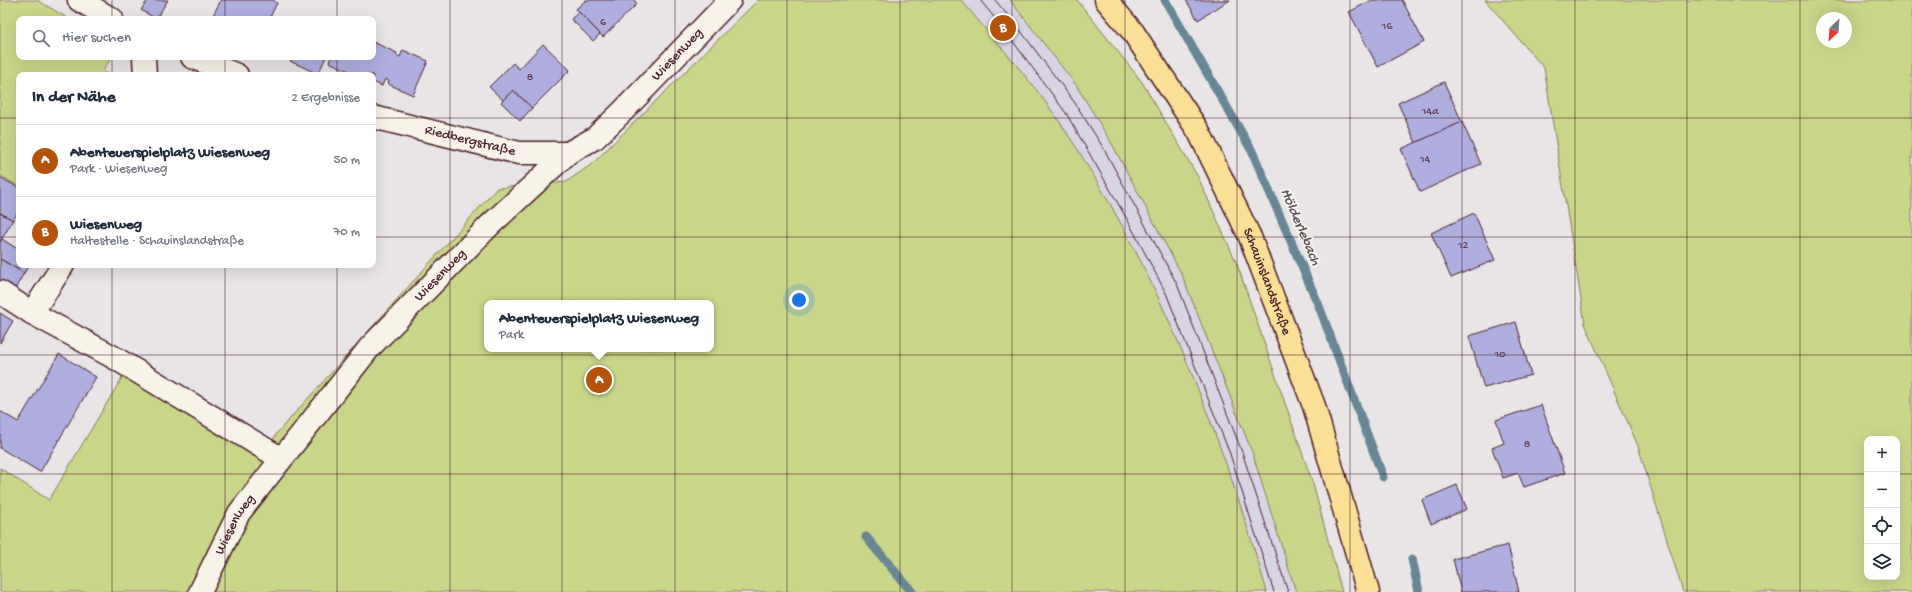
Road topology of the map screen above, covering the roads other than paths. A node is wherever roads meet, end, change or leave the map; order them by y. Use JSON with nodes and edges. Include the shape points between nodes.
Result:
{"nodes":[{"id":1,"x":79,"y":0,"type":"edge"},
{"id":2,"x":730,"y":0,"type":"edge"},
{"id":3,"x":1106,"y":0,"type":"edge"},
{"id":4,"x":107,"y":16,"type":"edge"},
{"id":5,"x":144,"y":60,"type":"edge"},
{"id":6,"x":200,"y":60,"type":"edge"},
{"id":7,"x":145,"y":72,"type":"edge"},
{"id":8,"x":230,"y":72,"type":"edge"},
{"id":9,"x":376,"y":117,"type":"edge"},
{"id":10,"x":568,"y":153,"type":"junction"},
{"id":11,"x":61,"y":268,"type":"edge"},
{"id":12,"x":0,"y":292,"type":"edge"},
{"id":13,"x":32,"y":313,"type":"junction"},
{"id":14,"x":280,"y":458,"type":"junction"},
{"id":15,"x":200,"y":592,"type":"edge"},
{"id":16,"x":1368,"y":592,"type":"edge"}],
"edges":[{"from":1,"to":4,"type":"street"},
{"from":2,"to":10,"type":"street","name":"Wiesenweg","via":[[595,138]]},
{"from":3,"to":16,"type":"main road","name":"Schauinslandstraße","via":[[1133,32],[1199,132],[1250,236],[1314,406]]},
{"from":5,"to":7,"type":"street"},
{"from":6,"to":8,"type":"street"},
{"from":9,"to":10,"type":"street","name":"Riedbergstraße","via":[[519,153]]},
{"from":10,"to":14,"type":"street","name":"Wiesenweg","via":[[490,225],[370,346]]},
{"from":11,"to":13,"type":"street"},
{"from":12,"to":13,"type":"street"},
{"from":13,"to":14,"type":"street","via":[[115,358]]},
{"from":14,"to":15,"type":"street","name":"Wiesenweg","via":[[239,513]]}]}
